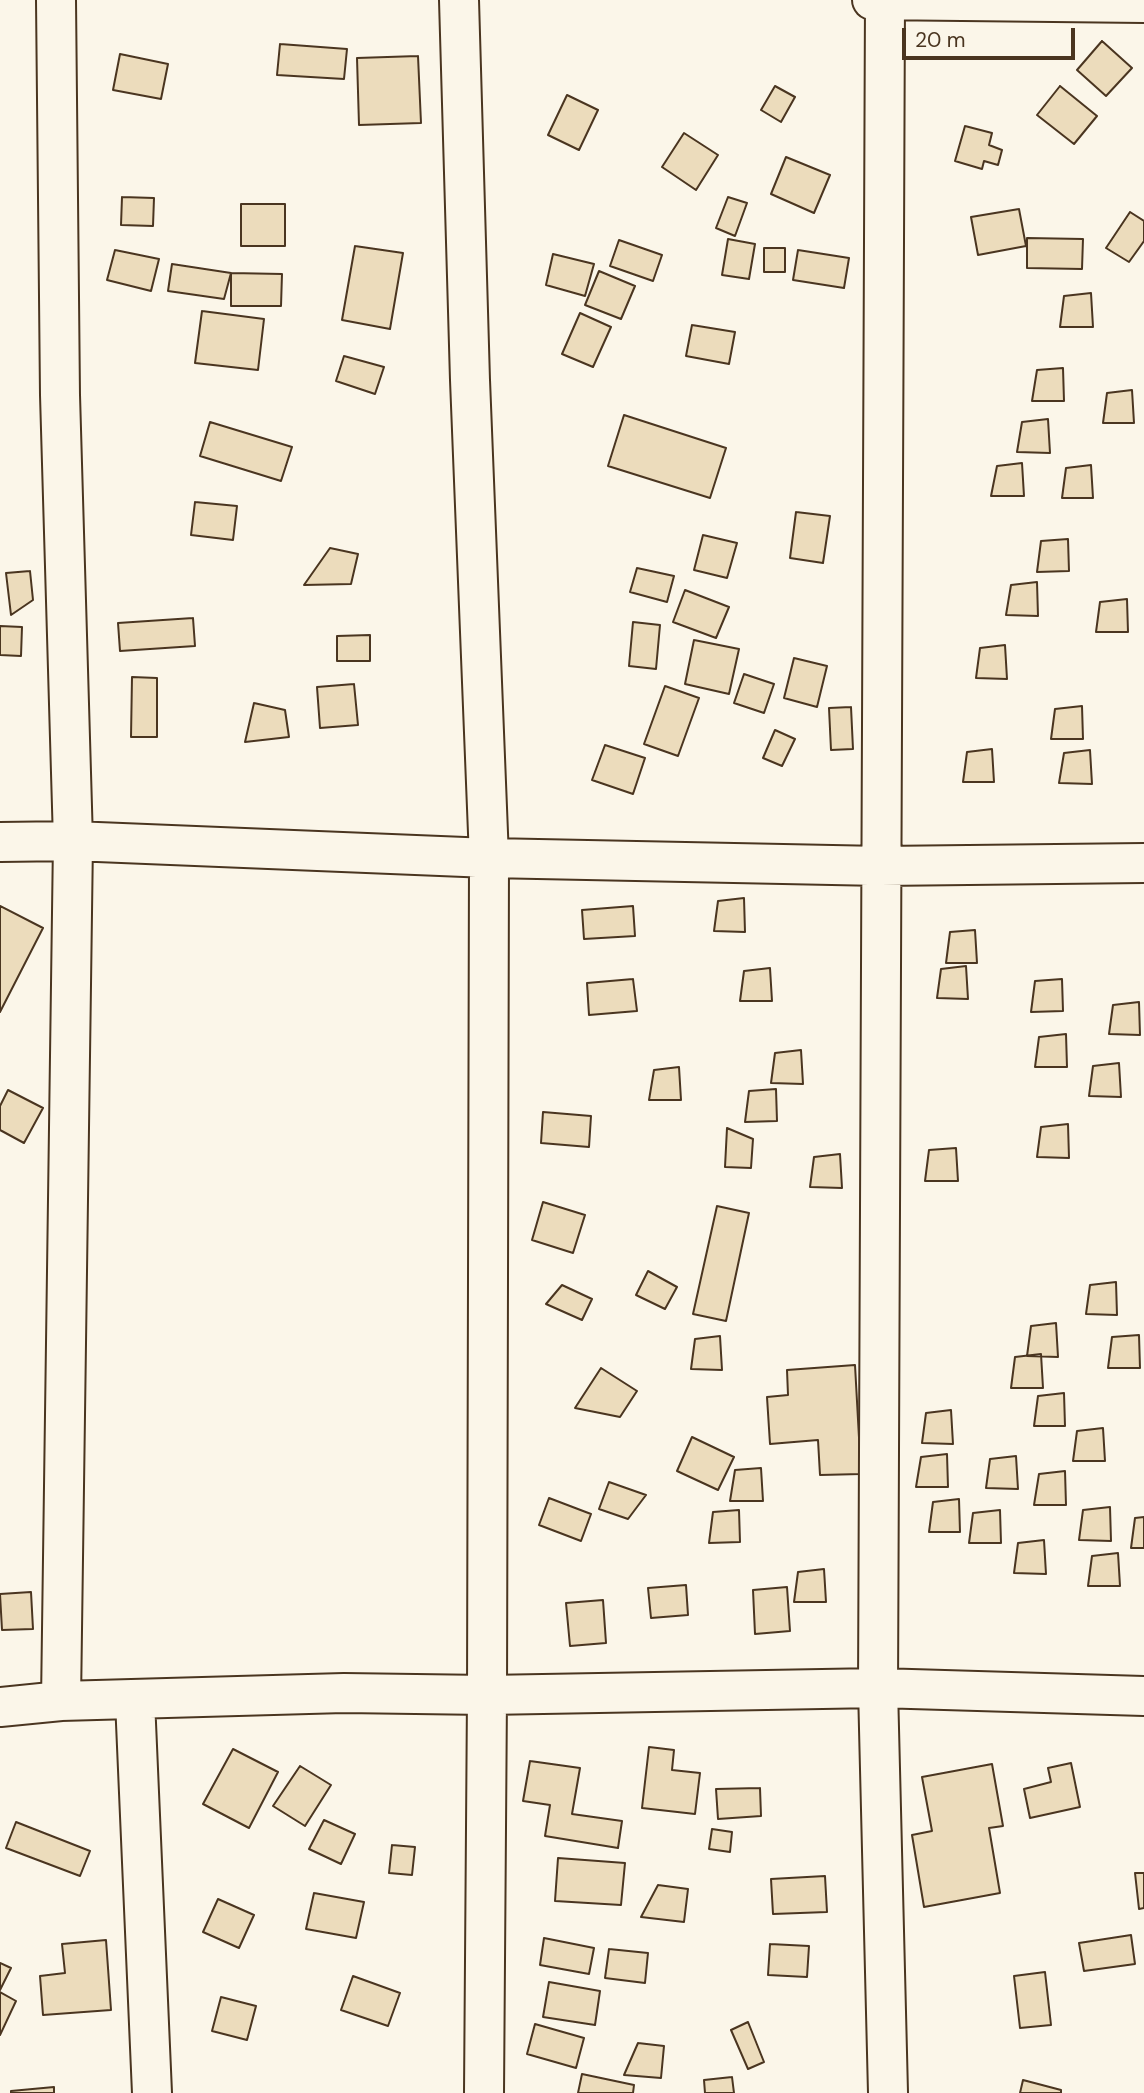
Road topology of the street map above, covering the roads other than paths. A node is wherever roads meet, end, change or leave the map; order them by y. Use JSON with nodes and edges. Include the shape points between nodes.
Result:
{"nodes":[{"id":1,"x":56,"y":0,"type":"edge"},
{"id":2,"x":459,"y":0,"type":"edge"},
{"id":3,"x":872,"y":0,"type":"edge"},
{"id":4,"x":885,"y":0,"type":"edge"},
{"id":5,"x":1144,"y":3,"type":"edge"},
{"id":6,"x":73,"y":841,"type":"junction"},
{"id":7,"x":0,"y":842,"type":"edge"},
{"id":8,"x":489,"y":858,"type":"junction"},
{"id":9,"x":1144,"y":863,"type":"edge"},
{"id":10,"x":881,"y":866,"type":"junction"},
{"id":11,"x":878,"y":1688,"type":"junction"},
{"id":12,"x":487,"y":1695,"type":"junction"},
{"id":13,"x":1144,"y":1696,"type":"edge"},
{"id":14,"x":135,"y":1700,"type":"junction"},
{"id":15,"x":61,"y":1701,"type":"junction"},
{"id":16,"x":0,"y":1707,"type":"edge"},
{"id":17,"x":152,"y":2093,"type":"edge"},
{"id":18,"x":484,"y":2093,"type":"edge"},
{"id":19,"x":888,"y":2093,"type":"edge"}],
"edges":[{"from":1,"to":6,"type":"street","via":[[60,395]]},
{"from":2,"to":8,"type":"street"},
{"from":3,"to":4,"type":"street"},
{"from":4,"to":5,"type":"street"},
{"from":4,"to":10,"type":"street"},
{"from":6,"to":7,"type":"street"},
{"from":6,"to":8,"type":"street"},
{"from":6,"to":15,"type":"street"},
{"from":8,"to":10,"type":"street"},
{"from":8,"to":12,"type":"street"},
{"from":9,"to":10,"type":"street"},
{"from":10,"to":11,"type":"street"},
{"from":11,"to":12,"type":"street"},
{"from":11,"to":13,"type":"street"},
{"from":11,"to":19,"type":"street"},
{"from":12,"to":14,"type":"street","via":[[344,1693]]},
{"from":12,"to":18,"type":"street"},
{"from":14,"to":15,"type":"street"},
{"from":14,"to":17,"type":"street"},
{"from":15,"to":16,"type":"street"}]}
